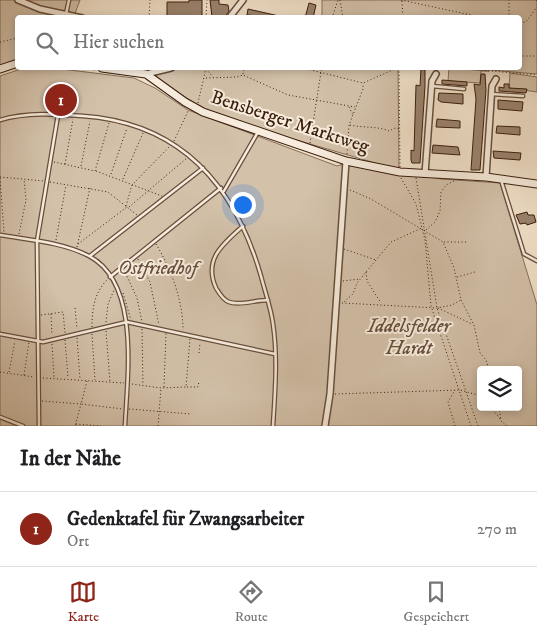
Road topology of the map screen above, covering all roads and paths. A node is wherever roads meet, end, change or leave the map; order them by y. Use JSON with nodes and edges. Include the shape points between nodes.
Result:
{"nodes":[{"id":1,"x":18,"y":0,"type":"edge"},
{"id":2,"x":69,"y":0,"type":"edge"},
{"id":3,"x":150,"y":0,"type":"edge"},
{"id":4,"x":207,"y":0,"type":"edge"},
{"id":5,"x":243,"y":0,"type":"edge"},
{"id":6,"x":339,"y":0,"type":"edge"},
{"id":7,"x":402,"y":0,"type":"edge"},
{"id":8,"x":510,"y":0,"type":"edge"},
{"id":9,"x":537,"y":6,"type":"edge"},
{"id":10,"x":66,"y":14,"type":"junction"},
{"id":11,"x":70,"y":15,"type":"edge"},
{"id":12,"x":149,"y":15,"type":"edge"},
{"id":13,"x":206,"y":15,"type":"edge"},
{"id":14,"x":231,"y":15,"type":"edge"},
{"id":15,"x":333,"y":15,"type":"edge"},
{"id":16,"x":342,"y":15,"type":"edge"},
{"id":17,"x":403,"y":15,"type":"edge"},
{"id":18,"x":470,"y":15,"type":"edge"},
{"id":19,"x":509,"y":15,"type":"edge"},
{"id":20,"x":522,"y":23,"type":"edge"},
{"id":21,"x":15,"y":39,"type":"edge"},
{"id":22,"x":0,"y":42,"type":"edge"},
{"id":23,"x":523,"y":56,"type":"edge"},
{"id":24,"x":537,"y":56,"type":"edge"},
{"id":25,"x":15,"y":64,"type":"edge"},
{"id":26,"x":0,"y":69,"type":"edge"},
{"id":27,"x":117,"y":70,"type":"edge"},
{"id":28,"x":163,"y":70,"type":"edge"},
{"id":29,"x":206,"y":70,"type":"edge"},
{"id":30,"x":207,"y":70,"type":"edge"},
{"id":31,"x":244,"y":70,"type":"edge"},
{"id":32,"x":312,"y":70,"type":"edge"},
{"id":33,"x":393,"y":70,"type":"edge"},
{"id":34,"x":398,"y":70,"type":"edge"},
{"id":35,"x":488,"y":70,"type":"edge"},
{"id":36,"x":503,"y":71,"type":"joint"},
{"id":37,"x":321,"y":72,"type":"junction"},
{"id":38,"x":146,"y":74,"type":"junction"},
{"id":39,"x":436,"y":74,"type":"dead end"},
{"id":40,"x":243,"y":75,"type":"junction"},
{"id":41,"x":537,"y":75,"type":"edge"},
{"id":42,"x":204,"y":78,"type":"junction"},
{"id":43,"x":213,"y":78,"type":"junction"},
{"id":44,"x":496,"y":79,"type":"dead end"},
{"id":45,"x":363,"y":83,"type":"junction"},
{"id":46,"x":432,"y":86,"type":"junction"},
{"id":47,"x":464,"y":89,"type":"dead end"},
{"id":48,"x":492,"y":94,"type":"junction"},
{"id":49,"x":523,"y":96,"type":"dead end"},
{"id":50,"x":317,"y":99,"type":"junction"},
{"id":51,"x":349,"y":106,"type":"junction"},
{"id":52,"x":193,"y":107,"type":"junction"},
{"id":53,"x":356,"y":107,"type":"junction"},
{"id":54,"x":58,"y":115,"type":"junction"},
{"id":55,"x":353,"y":115,"type":"junction"},
{"id":56,"x":74,"y":116,"type":"junction"},
{"id":57,"x":91,"y":117,"type":"junction"},
{"id":58,"x":0,"y":120,"type":"edge"},
{"id":59,"x":110,"y":120,"type":"junction"},
{"id":60,"x":128,"y":125,"type":"junction"},
{"id":61,"x":349,"y":125,"type":"junction"},
{"id":62,"x":399,"y":129,"type":"junction"},
{"id":63,"x":144,"y":131,"type":"junction"},
{"id":64,"x":258,"y":131,"type":"junction"},
{"id":65,"x":172,"y":145,"type":"junction"},
{"id":66,"x":315,"y":151,"type":"junction"},
{"id":67,"x":189,"y":157,"type":"junction"},
{"id":68,"x":346,"y":161,"type":"junction"},
{"id":69,"x":50,"y":162,"type":"junction"},
{"id":70,"x":65,"y":164,"type":"junction"},
{"id":71,"x":81,"y":167,"type":"junction"},
{"id":72,"x":203,"y":168,"type":"junction"},
{"id":73,"x":95,"y":170,"type":"junction"},
{"id":74,"x":400,"y":172,"type":"junction"},
{"id":75,"x":415,"y":173,"type":"junction"},
{"id":76,"x":424,"y":174,"type":"junction"},
{"id":77,"x":111,"y":175,"type":"junction"},
{"id":78,"x":455,"y":175,"type":"junction"},
{"id":79,"x":0,"y":177,"type":"edge"},
{"id":80,"x":486,"y":177,"type":"junction"},
{"id":81,"x":24,"y":178,"type":"junction"},
{"id":82,"x":501,"y":179,"type":"junction"},
{"id":83,"x":122,"y":180,"type":"junction"},
{"id":84,"x":47,"y":181,"type":"junction"},
{"id":85,"x":66,"y":184,"type":"junction"},
{"id":86,"x":537,"y":184,"type":"edge"},
{"id":87,"x":132,"y":186,"type":"junction"},
{"id":88,"x":418,"y":186,"type":"junction"},
{"id":89,"x":90,"y":188,"type":"junction"},
{"id":90,"x":344,"y":188,"type":"junction"},
{"id":91,"x":222,"y":189,"type":"junction"},
{"id":92,"x":149,"y":191,"type":"junction"},
{"id":93,"x":165,"y":196,"type":"junction"},
{"id":94,"x":127,"y":207,"type":"junction"},
{"id":95,"x":139,"y":216,"type":"junction"},
{"id":96,"x":243,"y":226,"type":"junction"},
{"id":97,"x":422,"y":228,"type":"junction"},
{"id":98,"x":426,"y":231,"type":"junction"},
{"id":99,"x":0,"y":235,"type":"edge"},
{"id":100,"x":4,"y":235,"type":"junction"},
{"id":101,"x":18,"y":238,"type":"junction"},
{"id":102,"x":37,"y":241,"type":"junction"},
{"id":103,"x":154,"y":241,"type":"junction"},
{"id":104,"x":443,"y":242,"type":"junction"},
{"id":105,"x":468,"y":242,"type":"dead end"},
{"id":106,"x":55,"y":245,"type":"junction"},
{"id":107,"x":78,"y":245,"type":"junction"},
{"id":108,"x":340,"y":247,"type":"junction"},
{"id":109,"x":76,"y":250,"type":"junction"},
{"id":110,"x":90,"y":256,"type":"junction"},
{"id":111,"x":136,"y":256,"type":"junction"},
{"id":112,"x":376,"y":261,"type":"junction"},
{"id":113,"x":537,"y":261,"type":"edge"},
{"id":114,"x":366,"y":271,"type":"junction"},
{"id":115,"x":475,"y":272,"type":"dead end"},
{"id":116,"x":110,"y":277,"type":"junction"},
{"id":117,"x":456,"y":277,"type":"junction"},
{"id":118,"x":360,"y":279,"type":"junction"},
{"id":119,"x":338,"y":281,"type":"junction"},
{"id":120,"x":116,"y":287,"type":"junction"},
{"id":121,"x":268,"y":300,"type":"junction"},
{"id":122,"x":461,"y":300,"type":"junction"},
{"id":123,"x":336,"y":303,"type":"junction"},
{"id":124,"x":343,"y":303,"type":"junction"},
{"id":125,"x":382,"y":304,"type":"junction"},
{"id":126,"x":431,"y":306,"type":"junction"},
{"id":127,"x":75,"y":308,"type":"dead end"},
{"id":128,"x":437,"y":308,"type":"junction"},
{"id":129,"x":51,"y":313,"type":"dead end"},
{"id":130,"x":127,"y":322,"type":"junction"},
{"id":131,"x":474,"y":325,"type":"junction"},
{"id":132,"x":106,"y":326,"type":"junction"},
{"id":133,"x":92,"y":329,"type":"junction"},
{"id":134,"x":159,"y":329,"type":"junction"},
{"id":135,"x":166,"y":331,"type":"junction"},
{"id":136,"x":77,"y":333,"type":"junction"},
{"id":137,"x":0,"y":334,"type":"edge"},
{"id":138,"x":182,"y":335,"type":"junction"},
{"id":139,"x":16,"y":337,"type":"junction"},
{"id":140,"x":190,"y":337,"type":"junction"},
{"id":141,"x":29,"y":339,"type":"junction"},
{"id":142,"x":52,"y":339,"type":"junction"},
{"id":143,"x":200,"y":339,"type":"junction"},
{"id":144,"x":38,"y":341,"type":"junction"},
{"id":145,"x":199,"y":353,"type":"dead end"},
{"id":146,"x":275,"y":354,"type":"junction"},
{"id":147,"x":488,"y":366,"type":"edge"},
{"id":148,"x":0,"y":372,"type":"edge"},
{"id":149,"x":9,"y":372,"type":"junction"},
{"id":150,"x":24,"y":375,"type":"junction"},
{"id":151,"x":39,"y":378,"type":"junction"},
{"id":152,"x":54,"y":379,"type":"junction"},
{"id":153,"x":80,"y":380,"type":"junction"},
{"id":154,"x":87,"y":380,"type":"junction"},
{"id":155,"x":95,"y":380,"type":"junction"},
{"id":156,"x":110,"y":382,"type":"junction"},
{"id":157,"x":199,"y":382,"type":"dead end"},
{"id":158,"x":126,"y":383,"type":"junction"},
{"id":159,"x":186,"y":387,"type":"junction"},
{"id":160,"x":161,"y":388,"type":"junction"},
{"id":161,"x":164,"y":388,"type":"junction"},
{"id":162,"x":455,"y":390,"type":"junction"},
{"id":163,"x":460,"y":390,"type":"junction"},
{"id":164,"x":466,"y":391,"type":"junction"},
{"id":165,"x":330,"y":394,"type":"junction"},
{"id":166,"x":477,"y":395,"type":"edge"},
{"id":167,"x":39,"y":401,"type":"junction"},
{"id":168,"x":81,"y":404,"type":"junction"},
{"id":169,"x":126,"y":409,"type":"junction"},
{"id":170,"x":494,"y":411,"type":"edge"},
{"id":171,"x":500,"y":411,"type":"edge"},
{"id":172,"x":159,"y":412,"type":"junction"},
{"id":173,"x":192,"y":414,"type":"dead end"},
{"id":174,"x":0,"y":417,"type":"edge"},
{"id":175,"x":501,"y":421,"type":"junction"},
{"id":176,"x":75,"y":425,"type":"edge"},
{"id":177,"x":23,"y":426,"type":"edge"},
{"id":178,"x":39,"y":426,"type":"edge"},
{"id":179,"x":101,"y":426,"type":"edge"},
{"id":180,"x":125,"y":426,"type":"edge"},
{"id":181,"x":158,"y":426,"type":"edge"},
{"id":182,"x":273,"y":426,"type":"edge"},
{"id":183,"x":325,"y":426,"type":"edge"},
{"id":184,"x":455,"y":426,"type":"edge"},
{"id":185,"x":471,"y":426,"type":"edge"},
{"id":186,"x":478,"y":426,"type":"edge"},
{"id":187,"x":507,"y":426,"type":"edge"}],
"edges":[{"from":1,"to":10,"type":"street"},
{"from":2,"to":10,"type":"lane"},
{"from":3,"to":12,"type":"path"},
{"from":4,"to":13,"type":"path"},
{"from":5,"to":14,"type":"street"},
{"from":6,"to":15,"type":"path"},
{"from":6,"to":16,"type":"path"},
{"from":7,"to":17,"type":"path"},
{"from":7,"to":18,"type":"path"},
{"from":8,"to":19,"type":"path"},
{"from":9,"to":20,"type":"path","via":[[526,22]]},
{"from":10,"to":11,"type":"street"},
{"from":21,"to":22,"type":"path"},
{"from":23,"to":24,"type":"path"},
{"from":25,"to":26,"type":"street"},
{"from":27,"to":38,"type":"street","name":"Bensberger Marktweg"},
{"from":28,"to":38,"type":"street"},
{"from":29,"to":42,"type":"path"},
{"from":30,"to":43,"type":"path"},
{"from":31,"to":40,"type":"path"},
{"from":32,"to":37,"type":"path"},
{"from":33,"to":45,"type":"path"},
{"from":34,"to":62,"type":"path"},
{"from":35,"to":36,"type":"path"},
{"from":36,"to":41,"type":"path"},
{"from":37,"to":45,"type":"path"},
{"from":37,"to":50,"type":"path"},
{"from":38,"to":52,"type":"street","name":"Bensberger Marktweg"},
{"from":39,"to":46,"type":"street"},
{"from":40,"to":43,"type":"path"},
{"from":40,"to":50,"type":"path","via":[[288,95]]},
{"from":42,"to":43,"type":"path"},
{"from":42,"to":52,"type":"path","via":[[198,105]]},
{"from":44,"to":48,"type":"street"},
{"from":45,"to":53,"type":"path"},
{"from":46,"to":47,"type":"lane"},
{"from":46,"to":76,"type":"street"},
{"from":48,"to":49,"type":"lane"},
{"from":48,"to":80,"type":"street"},
{"from":50,"to":51,"type":"path"},
{"from":50,"to":66,"type":"path","via":[[310,135],[310,145],[315,146]]},
{"from":51,"to":53,"type":"path"},
{"from":51,"to":55,"type":"path"},
{"from":52,"to":64,"type":"street","name":"Bensberger Marktweg"},
{"from":52,"to":65,"type":"path","via":[[188,110]]},
{"from":53,"to":55,"type":"path"},
{"from":54,"to":54,"type":"path","via":[[60,100],[62,100]]},
{"from":54,"to":56,"type":"lane"},
{"from":54,"to":58,"type":"lane","via":[[35,114]]},
{"from":54,"to":69,"type":"lane"},
{"from":55,"to":61,"type":"path"},
{"from":56,"to":57,"type":"lane"},
{"from":56,"to":70,"type":"path"},
{"from":57,"to":59,"type":"lane"},
{"from":57,"to":71,"type":"path"},
{"from":59,"to":60,"type":"lane"},
{"from":59,"to":73,"type":"path"},
{"from":60,"to":63,"type":"lane"},
{"from":60,"to":77,"type":"path"},
{"from":61,"to":62,"type":"path","via":[[389,131]]},
{"from":61,"to":68,"type":"path"},
{"from":62,"to":74,"type":"path"},
{"from":63,"to":65,"type":"lane"},
{"from":63,"to":83,"type":"path"},
{"from":64,"to":66,"type":"street","name":"Bensberger Marktweg"},
{"from":64,"to":91,"type":"lane"},
{"from":65,"to":67,"type":"lane"},
{"from":65,"to":87,"type":"path"},
{"from":66,"to":68,"type":"street","name":"Bensberger Marktweg"},
{"from":67,"to":72,"type":"lane"},
{"from":67,"to":92,"type":"path"},
{"from":68,"to":74,"type":"street","name":"Bensberger Marktweg"},
{"from":68,"to":90,"type":"street"},
{"from":69,"to":70,"type":"path"},
{"from":69,"to":84,"type":"lane"},
{"from":70,"to":71,"type":"path"},
{"from":71,"to":73,"type":"path"},
{"from":72,"to":91,"type":"lane"},
{"from":72,"to":93,"type":"lane"},
{"from":73,"to":77,"type":"path"},
{"from":74,"to":75,"type":"street","name":"Bensberger Marktweg"},
{"from":74,"to":97,"type":"path","via":[[416,204]]},
{"from":75,"to":76,"type":"street","name":"Bensberger Marktweg"},
{"from":75,"to":88,"type":"path"},
{"from":76,"to":78,"type":"street","name":"Bensberger Marktweg"},
{"from":76,"to":88,"type":"path"},
{"from":77,"to":83,"type":"path"},
{"from":78,"to":80,"type":"street","name":"Bensberger Marktweg"},
{"from":78,"to":98,"type":"path","via":[[455,181],[441,192],[442,204],[435,222]]},
{"from":79,"to":81,"type":"path"},
{"from":79,"to":100,"type":"path"},
{"from":80,"to":82,"type":"street","name":"Bensberger Marktweg"},
{"from":81,"to":84,"type":"path"},
{"from":81,"to":101,"type":"path","via":[[25,206]]},
{"from":82,"to":86,"type":"street","name":"Bensberger Marktweg"},
{"from":82,"to":113,"type":"lane","via":[[524,254]]},
{"from":83,"to":87,"type":"path"},
{"from":84,"to":85,"type":"path"},
{"from":84,"to":102,"type":"lane"},
{"from":85,"to":89,"type":"path"},
{"from":85,"to":106,"type":"path"},
{"from":87,"to":92,"type":"path"},
{"from":87,"to":94,"type":"path"},
{"from":88,"to":98,"type":"path"},
{"from":89,"to":94,"type":"path","via":[[108,192]]},
{"from":89,"to":107,"type":"path"},
{"from":90,"to":97,"type":"path","via":[[371,199]]},
{"from":90,"to":108,"type":"street"},
{"from":91,"to":96,"type":"lane"},
{"from":91,"to":103,"type":"lane"},
{"from":92,"to":93,"type":"path"},
{"from":92,"to":94,"type":"path"},
{"from":93,"to":95,"type":"lane"},
{"from":94,"to":95,"type":"path"},
{"from":94,"to":107,"type":"path"},
{"from":95,"to":110,"type":"lane"},
{"from":96,"to":121,"type":"lane"},
{"from":96,"to":121,"type":"lane","via":[[220,246],[214,256],[212,274],[215,286],[230,303]]},
{"from":97,"to":98,"type":"path"},
{"from":97,"to":112,"type":"path","via":[[391,242]]},
{"from":97,"to":126,"type":"path"},
{"from":98,"to":104,"type":"path"},
{"from":98,"to":128,"type":"path"},
{"from":99,"to":100,"type":"lane"},
{"from":100,"to":101,"type":"lane"},
{"from":101,"to":102,"type":"lane"},
{"from":102,"to":106,"type":"lane"},
{"from":102,"to":144,"type":"lane"},
{"from":103,"to":111,"type":"lane"},
{"from":103,"to":138,"type":"path","via":[[173,279]]},
{"from":104,"to":105,"type":"path"},
{"from":104,"to":117,"type":"path"},
{"from":106,"to":109,"type":"lane"},
{"from":107,"to":109,"type":"path"},
{"from":108,"to":112,"type":"path"},
{"from":108,"to":119,"type":"street"},
{"from":109,"to":110,"type":"lane"},
{"from":110,"to":116,"type":"lane"},
{"from":111,"to":116,"type":"lane"},
{"from":111,"to":134,"type":"path","via":[[150,282]]},
{"from":112,"to":114,"type":"path"},
{"from":114,"to":118,"type":"path"},
{"from":114,"to":125,"type":"path","via":[[367,281]]},
{"from":115,"to":117,"type":"path"},
{"from":116,"to":120,"type":"lane"},
{"from":116,"to":133,"type":"path","via":[[96,296]]},
{"from":117,"to":122,"type":"path"},
{"from":118,"to":119,"type":"path"},
{"from":118,"to":124,"type":"path","via":[[353,294]]},
{"from":119,"to":123,"type":"street"},
{"from":120,"to":130,"type":"lane"},
{"from":120,"to":132,"type":"path","via":[[108,304]]},
{"from":121,"to":146,"type":"lane"},
{"from":122,"to":128,"type":"path"},
{"from":122,"to":131,"type":"path"},
{"from":123,"to":124,"type":"path"},
{"from":123,"to":165,"type":"street"},
{"from":124,"to":125,"type":"path"},
{"from":125,"to":126,"type":"path"},
{"from":126,"to":128,"type":"path"},
{"from":126,"to":163,"type":"path"},
{"from":127,"to":136,"type":"path"},
{"from":128,"to":131,"type":"path"},
{"from":128,"to":164,"type":"path"},
{"from":129,"to":142,"type":"path"},
{"from":130,"to":132,"type":"lane"},
{"from":130,"to":134,"type":"lane"},
{"from":130,"to":158,"type":"lane"},
{"from":131,"to":147,"type":"path","via":[[480,353]]},
{"from":132,"to":133,"type":"lane"},
{"from":132,"to":156,"type":"path"},
{"from":133,"to":136,"type":"lane"},
{"from":133,"to":155,"type":"path"},
{"from":134,"to":135,"type":"lane"},
{"from":135,"to":138,"type":"lane"},
{"from":135,"to":161,"type":"path"},
{"from":136,"to":142,"type":"lane"},
{"from":136,"to":153,"type":"path"},
{"from":137,"to":139,"type":"lane"},
{"from":138,"to":140,"type":"lane"},
{"from":139,"to":141,"type":"lane"},
{"from":139,"to":149,"type":"path"},
{"from":140,"to":143,"type":"lane"},
{"from":140,"to":159,"type":"path"},
{"from":141,"to":144,"type":"lane"},
{"from":141,"to":150,"type":"path"},
{"from":142,"to":144,"type":"lane"},
{"from":142,"to":152,"type":"path"},
{"from":143,"to":145,"type":"path"},
{"from":143,"to":146,"type":"lane"},
{"from":144,"to":151,"type":"lane"},
{"from":146,"to":182,"type":"lane"},
{"from":148,"to":149,"type":"path"},
{"from":149,"to":150,"type":"path"},
{"from":150,"to":151,"type":"path"},
{"from":151,"to":152,"type":"path"},
{"from":151,"to":167,"type":"lane"},
{"from":152,"to":153,"type":"path"},
{"from":153,"to":154,"type":"path"},
{"from":154,"to":155,"type":"path"},
{"from":154,"to":168,"type":"path"},
{"from":155,"to":156,"type":"path"},
{"from":156,"to":158,"type":"path"},
{"from":157,"to":159,"type":"path","via":[[198,387]]},
{"from":158,"to":160,"type":"path"},
{"from":158,"to":169,"type":"lane"},
{"from":159,"to":161,"type":"path"},
{"from":160,"to":161,"type":"path"},
{"from":160,"to":172,"type":"path"},
{"from":162,"to":163,"type":"path"},
{"from":162,"to":165,"type":"path"},
{"from":162,"to":184,"type":"path","via":[[448,402]]},
{"from":163,"to":164,"type":"path"},
{"from":163,"to":185,"type":"path"},
{"from":164,"to":166,"type":"path"},
{"from":164,"to":186,"type":"path"},
{"from":165,"to":183,"type":"street"},
{"from":167,"to":168,"type":"path"},
{"from":167,"to":178,"type":"lane"},
{"from":168,"to":169,"type":"path"},
{"from":168,"to":176,"type":"path"},
{"from":169,"to":172,"type":"path"},
{"from":169,"to":180,"type":"lane"},
{"from":170,"to":175,"type":"path"},
{"from":171,"to":175,"type":"path"},
{"from":172,"to":173,"type":"path"},
{"from":172,"to":181,"type":"path"},
{"from":174,"to":177,"type":"lane"},
{"from":175,"to":187,"type":"path"},
{"from":176,"to":179,"type":"path"}]}
